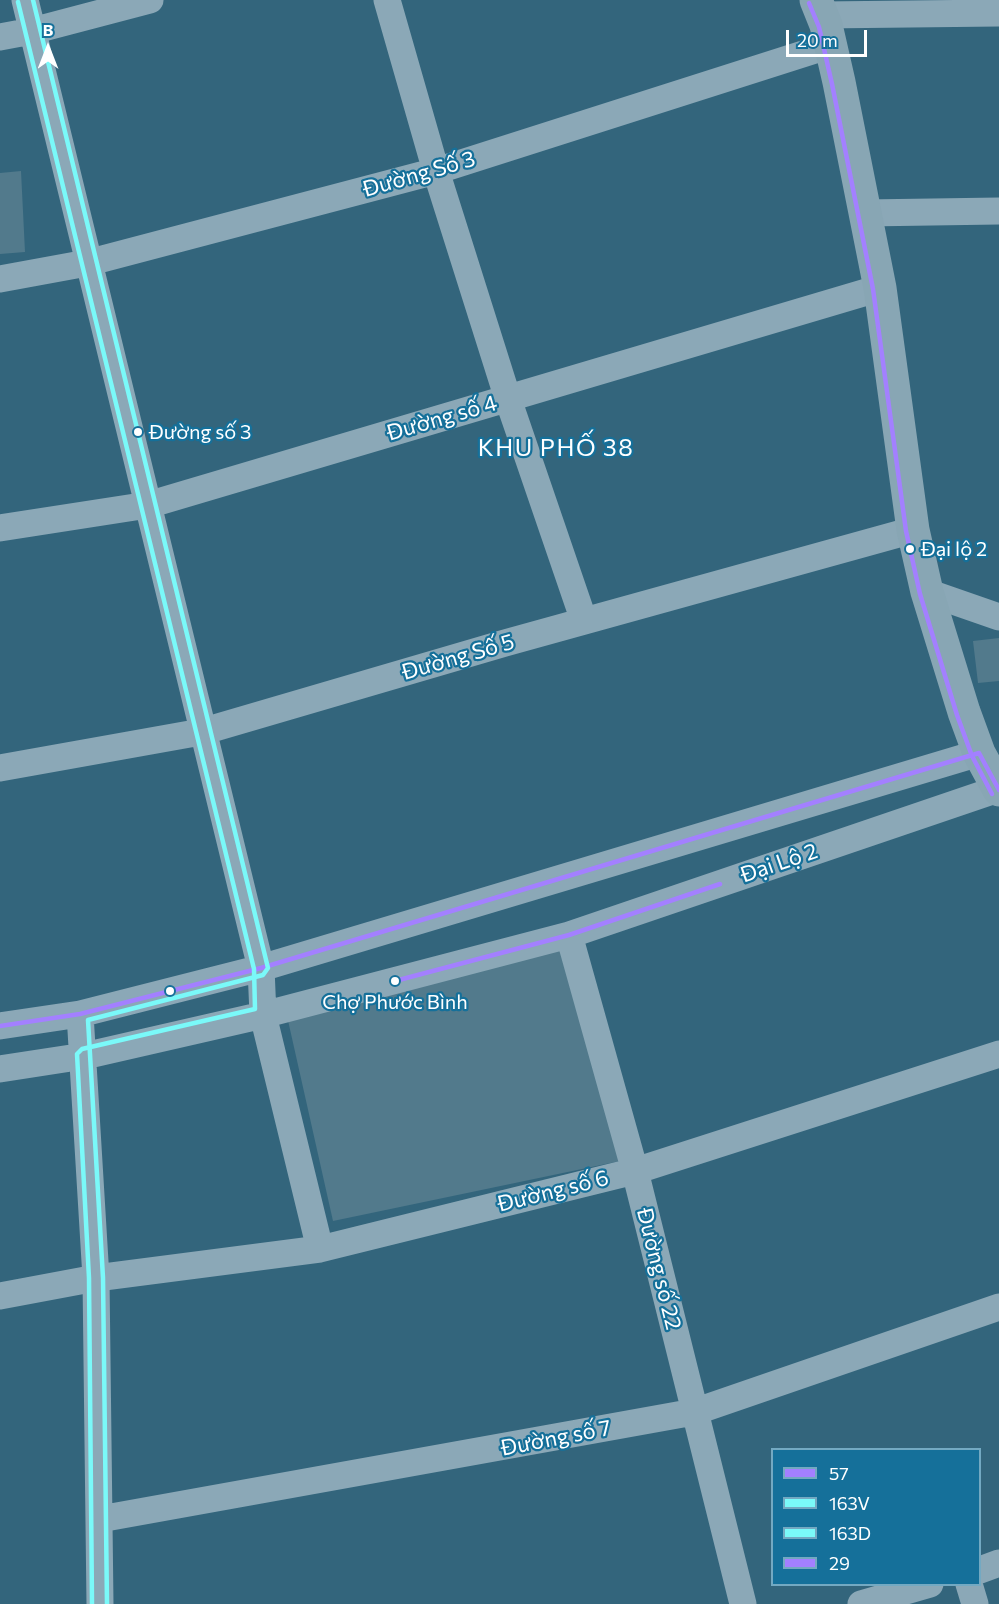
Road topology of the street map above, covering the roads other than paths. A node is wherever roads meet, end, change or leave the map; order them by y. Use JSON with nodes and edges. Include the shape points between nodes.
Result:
{"nodes":[{"id":1,"x":25,"y":0,"type":"edge"},
{"id":2,"x":150,"y":0,"type":"edge"},
{"id":3,"x":387,"y":0,"type":"edge"},
{"id":4,"x":999,"y":13,"type":"edge"},
{"id":5,"x":824,"y":21,"type":"edge"},
{"id":6,"x":999,"y":28,"type":"edge"},
{"id":7,"x":32,"y":31,"type":"junction"},
{"id":8,"x":0,"y":37,"type":"edge"},
{"id":9,"x":436,"y":171,"type":"junction"},
{"id":10,"x":999,"y":211,"type":"edge"},
{"id":11,"x":865,"y":213,"type":"junction"},
{"id":12,"x":87,"y":263,"type":"junction"},
{"id":13,"x":0,"y":279,"type":"edge"},
{"id":14,"x":880,"y":288,"type":"junction"},
{"id":15,"x":508,"y":399,"type":"junction"},
{"id":16,"x":148,"y":505,"type":"junction"},
{"id":17,"x":0,"y":528,"type":"edge"},
{"id":18,"x":913,"y":530,"type":"junction"},
{"id":19,"x":927,"y":592,"type":"junction"},
{"id":20,"x":999,"y":617,"type":"edge"},
{"id":21,"x":584,"y":621,"type":"junction"},
{"id":22,"x":201,"y":732,"type":"junction"},
{"id":23,"x":979,"y":753,"type":"junction"},
{"id":24,"x":0,"y":768,"type":"edge"},
{"id":25,"x":999,"y":789,"type":"edge"},
{"id":26,"x":569,"y":935,"type":"junction"},
{"id":27,"x":261,"y":968,"type":"junction"},
{"id":28,"x":80,"y":1014,"type":"junction"},
{"id":29,"x":263,"y":1015,"type":"junction"},
{"id":30,"x":0,"y":1026,"type":"edge"},
{"id":31,"x":999,"y":1054,"type":"edge"},
{"id":32,"x":84,"y":1056,"type":"junction"},
{"id":33,"x":0,"y":1069,"type":"edge"},
{"id":34,"x":635,"y":1170,"type":"junction"},
{"id":35,"x":320,"y":1249,"type":"junction"},
{"id":36,"x":96,"y":1278,"type":"junction"},
{"id":37,"x":0,"y":1296,"type":"edge"},
{"id":38,"x":999,"y":1307,"type":"edge"},
{"id":39,"x":694,"y":1412,"type":"junction"},
{"id":40,"x":100,"y":1520,"type":"junction"},
{"id":41,"x":999,"y":1563,"type":"edge"},
{"id":42,"x":981,"y":1570,"type":"edge"},
{"id":43,"x":923,"y":1586,"type":"edge"},
{"id":44,"x":970,"y":1586,"type":"edge"},
{"id":45,"x":100,"y":1604,"type":"edge"},
{"id":46,"x":744,"y":1604,"type":"edge"},
{"id":47,"x":861,"y":1604,"type":"edge"},
{"id":48,"x":975,"y":1604,"type":"edge"}],
"edges":[{"from":1,"to":7,"type":"street"},
{"from":2,"to":7,"type":"street"},
{"from":3,"to":9,"type":"street"},
{"from":4,"to":5,"type":"street"},
{"from":5,"to":6,"type":"street"},
{"from":5,"to":9,"type":"street","name":"Đường Số 3"},
{"from":5,"to":11,"type":"main road"},
{"from":7,"to":8,"type":"street"},
{"from":7,"to":12,"type":"street"},
{"from":9,"to":12,"type":"street","name":"Đường Số 3"},
{"from":9,"to":15,"type":"street"},
{"from":10,"to":11,"type":"street"},
{"from":11,"to":14,"type":"main road"},
{"from":12,"to":13,"type":"street","name":"Đường Số 3"},
{"from":12,"to":16,"type":"street"},
{"from":14,"to":15,"type":"street","name":"Đường số 4"},
{"from":14,"to":18,"type":"main road"},
{"from":15,"to":16,"type":"street","name":"Đường số 4"},
{"from":15,"to":21,"type":"street"},
{"from":16,"to":17,"type":"street","name":"Đường số 4"},
{"from":16,"to":22,"type":"street"},
{"from":18,"to":19,"type":"main road"},
{"from":18,"to":21,"type":"street","name":"Đường Số 5"},
{"from":19,"to":20,"type":"street"},
{"from":19,"to":23,"type":"main road"},
{"from":21,"to":22,"type":"street","name":"Đường Số 5"},
{"from":22,"to":24,"type":"street","name":"Đường Số 5"},
{"from":22,"to":27,"type":"street"},
{"from":23,"to":25,"type":"main road"},
{"from":23,"to":27,"type":"street","name":"Đại Lộ 2"},
{"from":25,"to":26,"type":"street","name":"Đại Lộ 2"},
{"from":26,"to":29,"type":"street","name":"Đại Lộ 2"},
{"from":26,"to":34,"type":"street","name":"Đường số 22"},
{"from":27,"to":28,"type":"street","name":"Đại Lộ 2"},
{"from":27,"to":29,"type":"street"},
{"from":28,"to":30,"type":"street","name":"Đại Lộ 2"},
{"from":28,"to":32,"type":"street"},
{"from":29,"to":32,"type":"street","name":"Đại Lộ 2"},
{"from":29,"to":35,"type":"street"},
{"from":31,"to":34,"type":"street","name":"Đường số 6"},
{"from":32,"to":33,"type":"street","name":"Đại Lộ 2"},
{"from":32,"to":36,"type":"street"},
{"from":34,"to":35,"type":"street","name":"Đường số 6"},
{"from":34,"to":39,"type":"street","name":"Đường số 22"},
{"from":35,"to":36,"type":"street","name":"Đường số 6"},
{"from":36,"to":37,"type":"street"},
{"from":36,"to":40,"type":"street"},
{"from":38,"to":39,"type":"street","name":"Đường số 7"},
{"from":39,"to":40,"type":"street","name":"Đường số 7"},
{"from":39,"to":46,"type":"street","name":"Đường số 22"},
{"from":40,"to":45,"type":"street"},
{"from":41,"to":42,"type":"street"},
{"from":43,"to":47,"type":"street"},
{"from":44,"to":48,"type":"street"}]}
